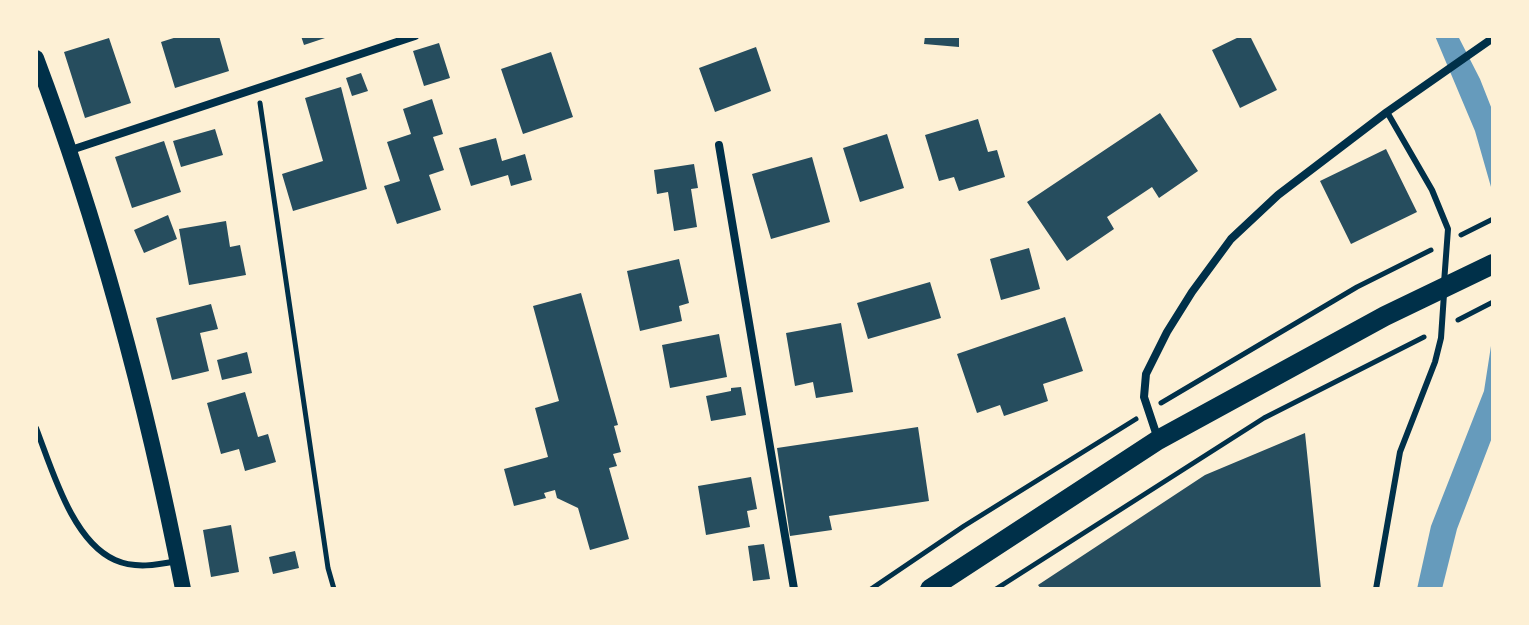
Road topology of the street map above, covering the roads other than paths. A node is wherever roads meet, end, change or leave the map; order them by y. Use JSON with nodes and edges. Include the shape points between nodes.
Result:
{"nodes":[{"id":1,"x":415,"y":36,"type":"edge"},
{"id":2,"x":1491,"y":39,"type":"edge"},
{"id":3,"x":36,"y":58,"type":"edge"},
{"id":4,"x":1387,"y":112,"type":"junction"},
{"id":5,"x":719,"y":145,"type":"dead end"},
{"id":6,"x":71,"y":150,"type":"junction"},
{"id":7,"x":1493,"y":264,"type":"edge"},
{"id":8,"x":36,"y":428,"type":"edge"},
{"id":9,"x":1158,"y":440,"type":"junction"},
{"id":10,"x":177,"y":561,"type":"junction"},
{"id":11,"x":183,"y":589,"type":"edge"},
{"id":12,"x":794,"y":589,"type":"edge"},
{"id":13,"x":930,"y":589,"type":"edge"},
{"id":14,"x":1376,"y":589,"type":"edge"}],
"edges":[{"from":1,"to":6,"type":"street"},
{"from":2,"to":4,"type":"street"},
{"from":3,"to":6,"type":"main road"},
{"from":4,"to":9,"type":"street","via":[[1278,195],[1231,239],[1192,292],[1146,374],[1144,397]]},
{"from":4,"to":14,"type":"lane","via":[[1448,229],[1441,338],[1400,452]]},
{"from":5,"to":12,"type":"street"},
{"from":6,"to":10,"type":"main road","via":[[138,383]]},
{"from":7,"to":9,"type":"main road","via":[[1385,316]]},
{"from":8,"to":10,"type":"lane","via":[[85,536],[115,560],[151,566]]},
{"from":9,"to":13,"type":"main road"},
{"from":10,"to":11,"type":"main road"}]}
